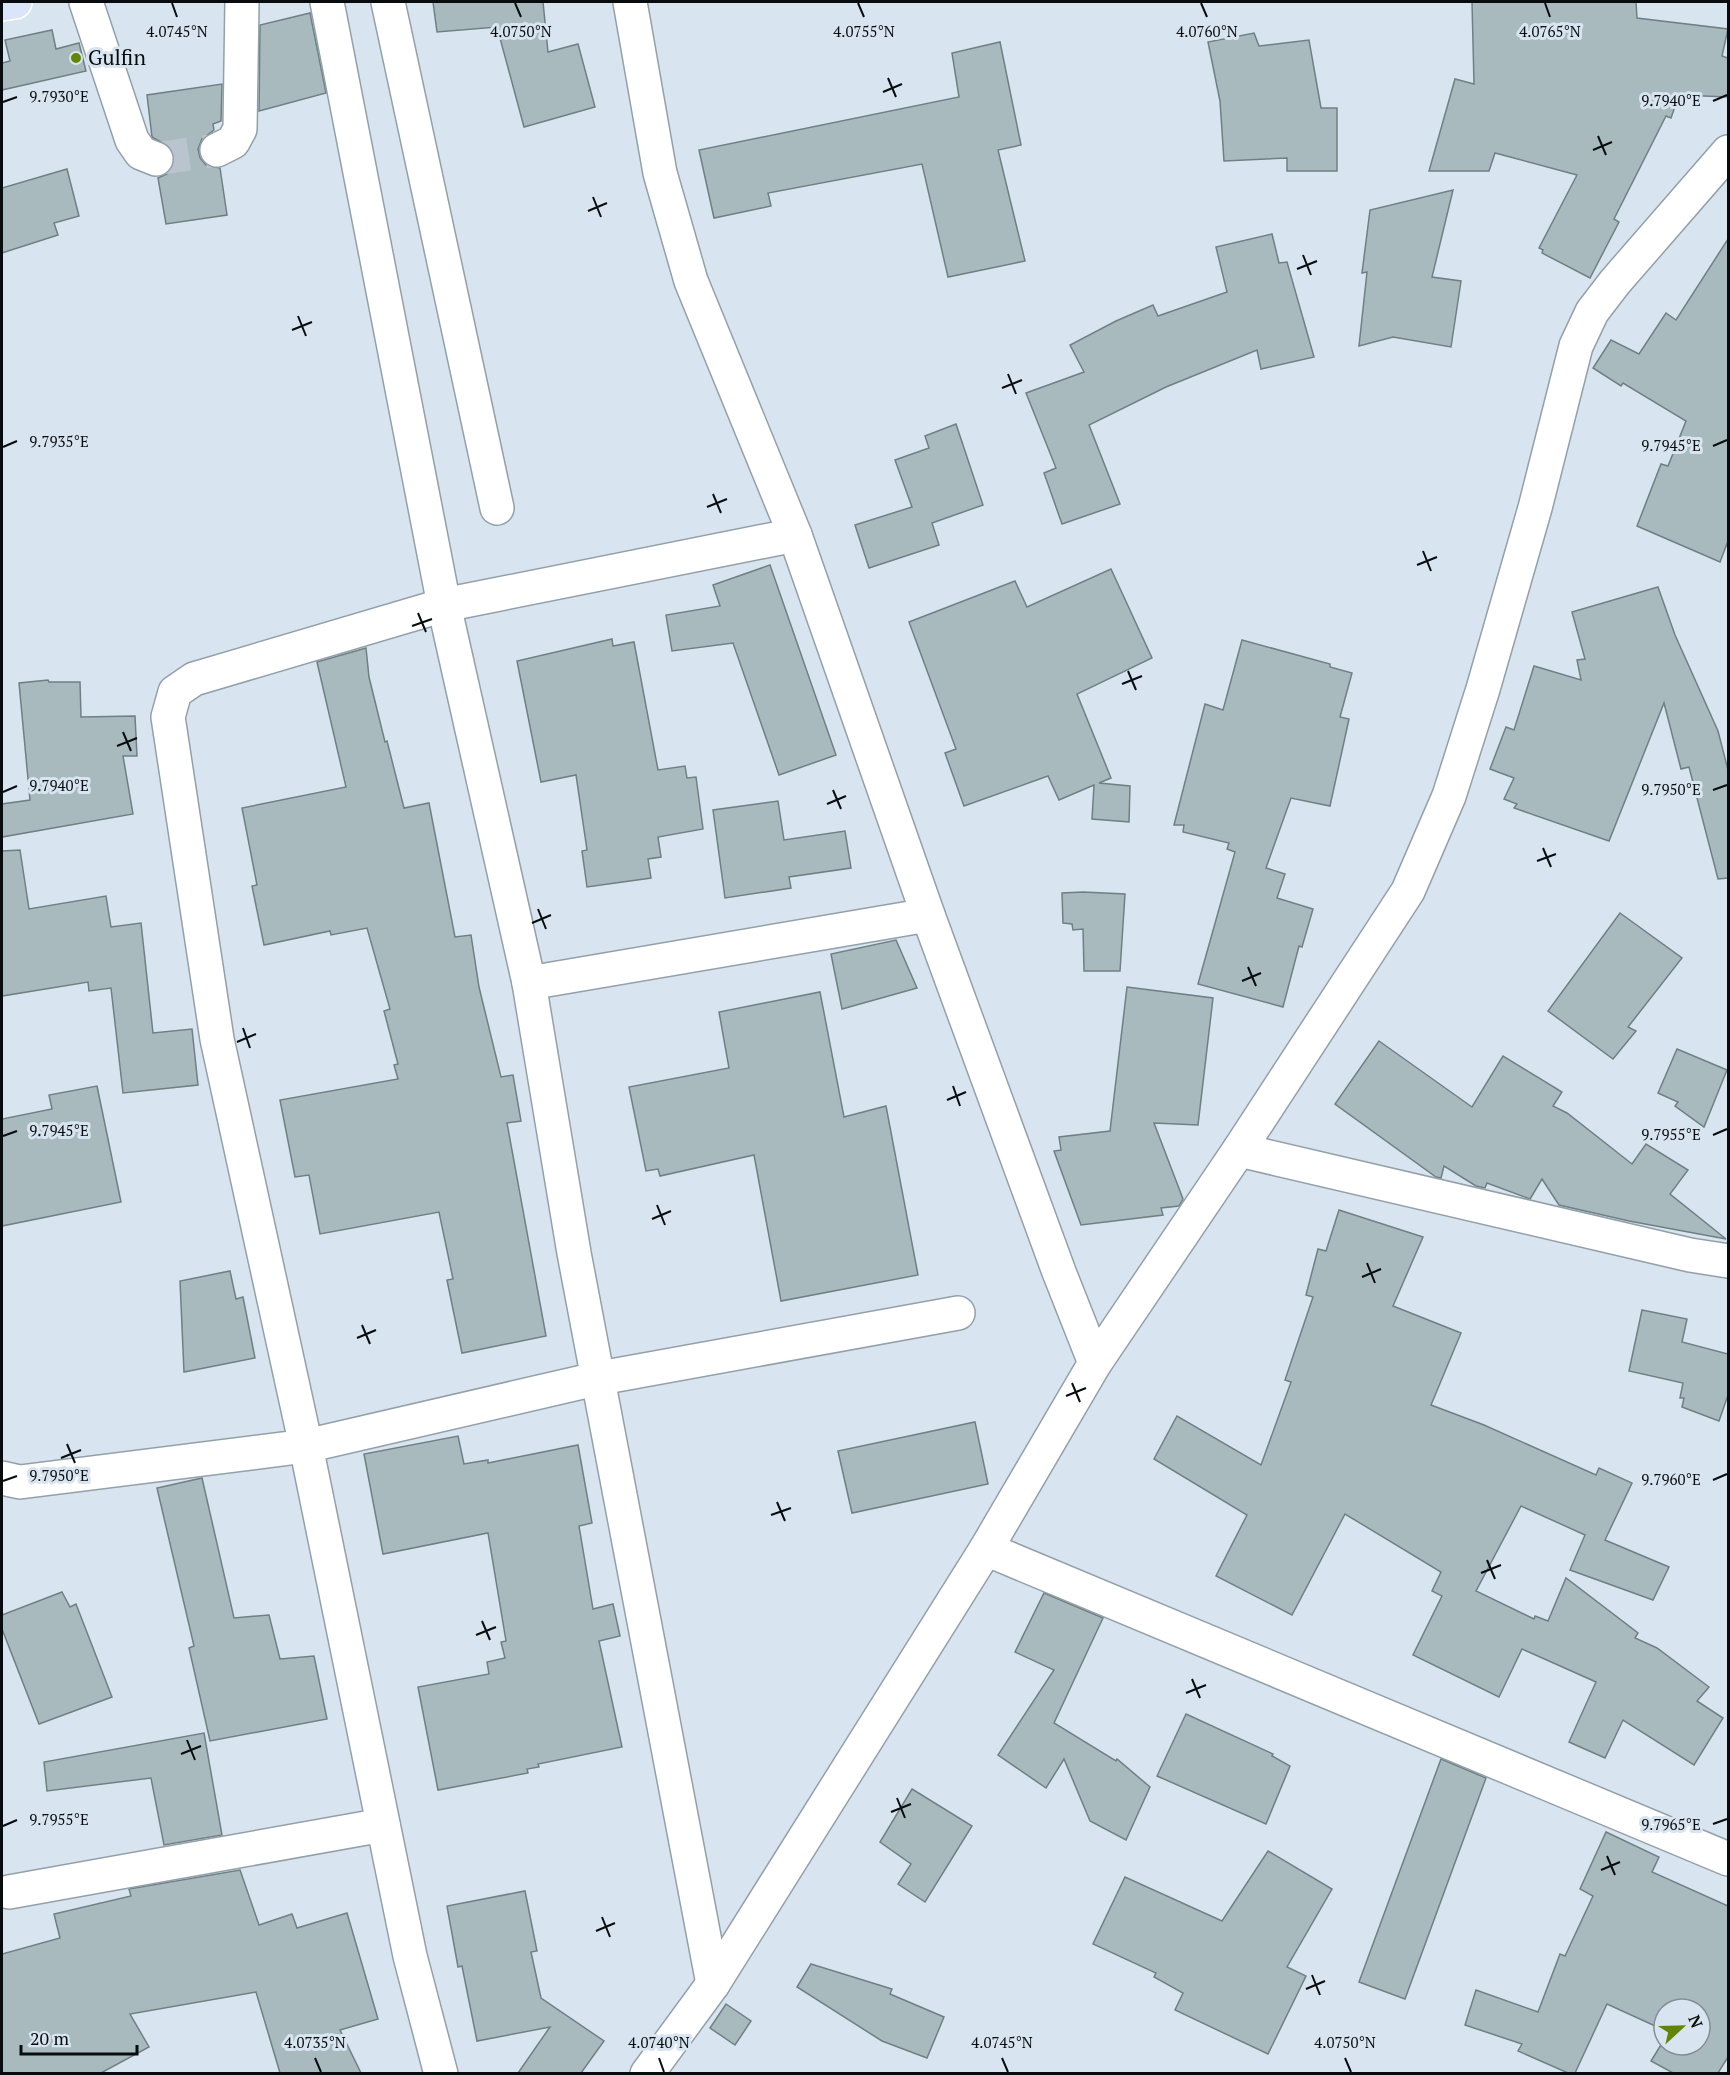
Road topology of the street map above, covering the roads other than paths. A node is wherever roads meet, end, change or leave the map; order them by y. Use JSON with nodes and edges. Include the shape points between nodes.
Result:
{"nodes":[{"id":1,"x":15,"y":2,"type":"edge"},
{"id":2,"x":86,"y":2,"type":"edge"},
{"id":3,"x":242,"y":2,"type":"edge"},
{"id":4,"x":327,"y":2,"type":"edge"},
{"id":5,"x":388,"y":2,"type":"edge"},
{"id":6,"x":630,"y":2,"type":"edge"},
{"id":7,"x":2,"y":4,"type":"edge"},
{"id":8,"x":217,"y":150,"type":"tunnel mouth"},
{"id":9,"x":1728,"y":152,"type":"edge"},
{"id":10,"x":156,"y":159,"type":"dead end"},
{"id":11,"x":497,"y":508,"type":"dead end"},
{"id":12,"x":795,"y":535,"type":"junction"},
{"id":13,"x":444,"y":604,"type":"junction"},
{"id":14,"x":928,"y":915,"type":"junction"},
{"id":15,"x":529,"y":983,"type":"junction"},
{"id":16,"x":1239,"y":1150,"type":"junction"},
{"id":17,"x":1728,"y":1261,"type":"edge"},
{"id":18,"x":958,"y":1313,"type":"dead end"},
{"id":19,"x":1095,"y":1363,"type":"junction"},
{"id":20,"x":600,"y":1378,"type":"junction"},
{"id":21,"x":306,"y":1446,"type":"junction"},
{"id":22,"x":2,"y":1478,"type":"edge"},
{"id":23,"x":986,"y":1549,"type":"junction"},
{"id":24,"x":383,"y":1825,"type":"junction"},
{"id":25,"x":1728,"y":1859,"type":"edge"},
{"id":26,"x":9,"y":1892,"type":"dead end"},
{"id":27,"x":713,"y":1984,"type":"junction"},
{"id":28,"x":441,"y":2073,"type":"edge"},
{"id":29,"x":647,"y":2073,"type":"edge"}],
"edges":[{"from":1,"to":7,"type":"main road"},
{"from":2,"to":10,"type":"street","via":[[132,140],[141,153]]},
{"from":3,"to":8,"type":"street","via":[[240,129],[233,142]]},
{"from":4,"to":13,"type":"street"},
{"from":5,"to":11,"type":"street"},
{"from":6,"to":12,"type":"street","via":[[660,173],[691,281]]},
{"from":9,"to":16,"type":"street","via":[[1615,282],[1575,346],[1535,508],[1449,796],[1408,891]]},
{"from":12,"to":13,"type":"street"},
{"from":12,"to":14,"type":"street"},
{"from":13,"to":15,"type":"street"},
{"from":13,"to":21,"type":"street","via":[[194,679],[175,692],[168,717],[217,1039]]},
{"from":14,"to":15,"type":"street"},
{"from":14,"to":19,"type":"street"},
{"from":15,"to":20,"type":"street","via":[[574,1253]]},
{"from":16,"to":17,"type":"street"},
{"from":16,"to":19,"type":"street"},
{"from":18,"to":20,"type":"street"},
{"from":19,"to":23,"type":"street"},
{"from":20,"to":21,"type":"street"},
{"from":20,"to":27,"type":"street"},
{"from":21,"to":22,"type":"street","via":[[20,1482]]},
{"from":21,"to":24,"type":"street"},
{"from":23,"to":25,"type":"street"},
{"from":23,"to":27,"type":"street"},
{"from":24,"to":26,"type":"street"},
{"from":24,"to":28,"type":"street","via":[[410,1956]]},
{"from":27,"to":29,"type":"street"}]}
